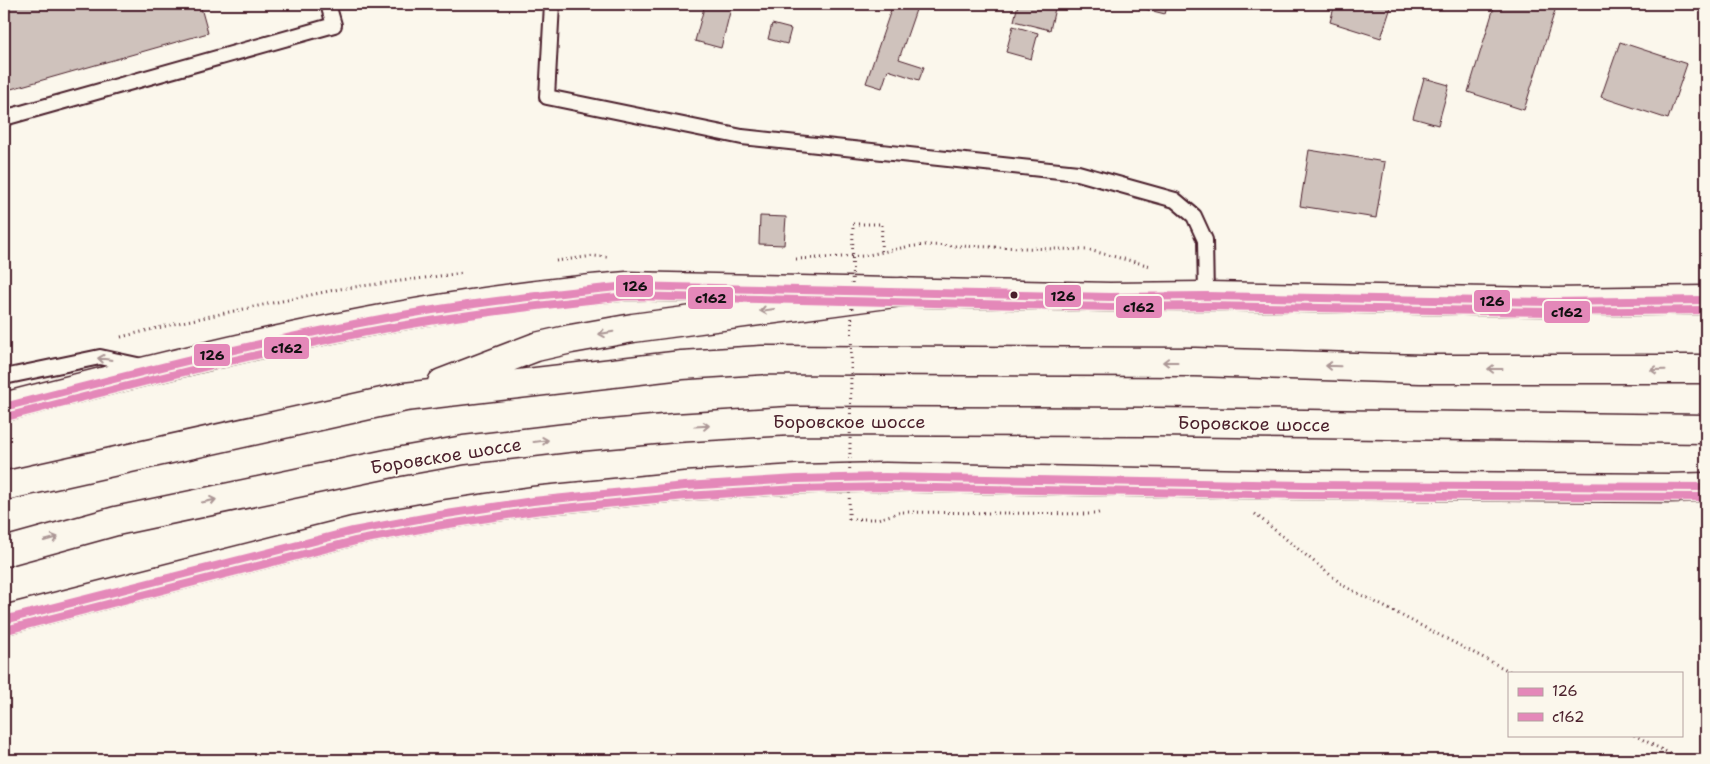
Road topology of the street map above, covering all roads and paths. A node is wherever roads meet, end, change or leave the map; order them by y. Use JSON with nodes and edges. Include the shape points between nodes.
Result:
{"nodes":[{"id":1,"x":328,"y":4,"type":"edge"},
{"id":2,"x":552,"y":4,"type":"edge"},
{"id":3,"x":4,"y":118,"type":"edge"},
{"id":4,"x":881,"y":253,"type":"junction"},
{"id":5,"x":794,"y":259,"type":"dead end"},
{"id":6,"x":1154,"y":267,"type":"dead end"},
{"id":7,"x":902,"y":292,"type":"junction"},
{"id":8,"x":1206,"y":296,"type":"junction"},
{"id":9,"x":1706,"y":300,"type":"edge"},
{"id":10,"x":153,"y":368,"type":"junction"},
{"id":11,"x":1706,"y":369,"type":"edge"},
{"id":12,"x":4,"y":377,"type":"edge"},
{"id":13,"x":405,"y":397,"type":"junction"},
{"id":14,"x":4,"y":406,"type":"edge"},
{"id":15,"x":1706,"y":429,"type":"edge"},
{"id":16,"x":4,"y":486,"type":"edge"},
{"id":17,"x":1706,"y":487,"type":"edge"},
{"id":18,"x":1249,"y":510,"type":"dead end"},
{"id":19,"x":877,"y":519,"type":"dead end"},
{"id":20,"x":4,"y":552,"type":"edge"},
{"id":21,"x":4,"y":620,"type":"edge"},
{"id":22,"x":1511,"y":672,"type":"edge"},
{"id":23,"x":1636,"y":736,"type":"edge"},
{"id":24,"x":1682,"y":760,"type":"edge"}],
"edges":[{"from":1,"to":3,"type":"lane","via":[[334,25]]},
{"from":2,"to":8,"type":"lane","via":[[547,97],[742,137],[1078,173],[1175,200],[1194,216],[1205,240]]},
{"from":4,"to":5,"type":"path"},
{"from":4,"to":6,"type":"path","via":[[926,245],[1089,250]]},
{"from":4,"to":19,"type":"path","bridge":true,"via":[[882,224],[853,224],[849,519]]},
{"from":7,"to":8,"type":"main road"},
{"from":7,"to":10,"type":"main road","via":[[627,286],[565,291],[298,334]]},
{"from":7,"to":13,"type":"main road","one_way":true,"via":[[571,339],[536,347]]},
{"from":8,"to":9,"type":"main road","via":[[1551,302]]},
{"from":10,"to":12,"type":"lane","one_way":true,"via":[[100,357]]},
{"from":10,"to":14,"type":"main road"},
{"from":11,"to":13,"type":"main road","one_way":true,"via":[[1421,369],[1194,362],[762,360],[682,365]]},
{"from":13,"to":16,"type":"main road"},
{"from":20,"to":15,"type":"main road","name":"Боровское шоссе","one_way":true,"via":[[116,521],[392,463],[464,450],[675,428],[790,421]]},
{"from":17,"to":21,"type":"main road","via":[[1315,485],[885,477],[685,486],[534,501],[440,515],[354,532]]},
{"from":18,"to":22,"type":"path","via":[[1344,586]]},
{"from":23,"to":24,"type":"path"}]}
